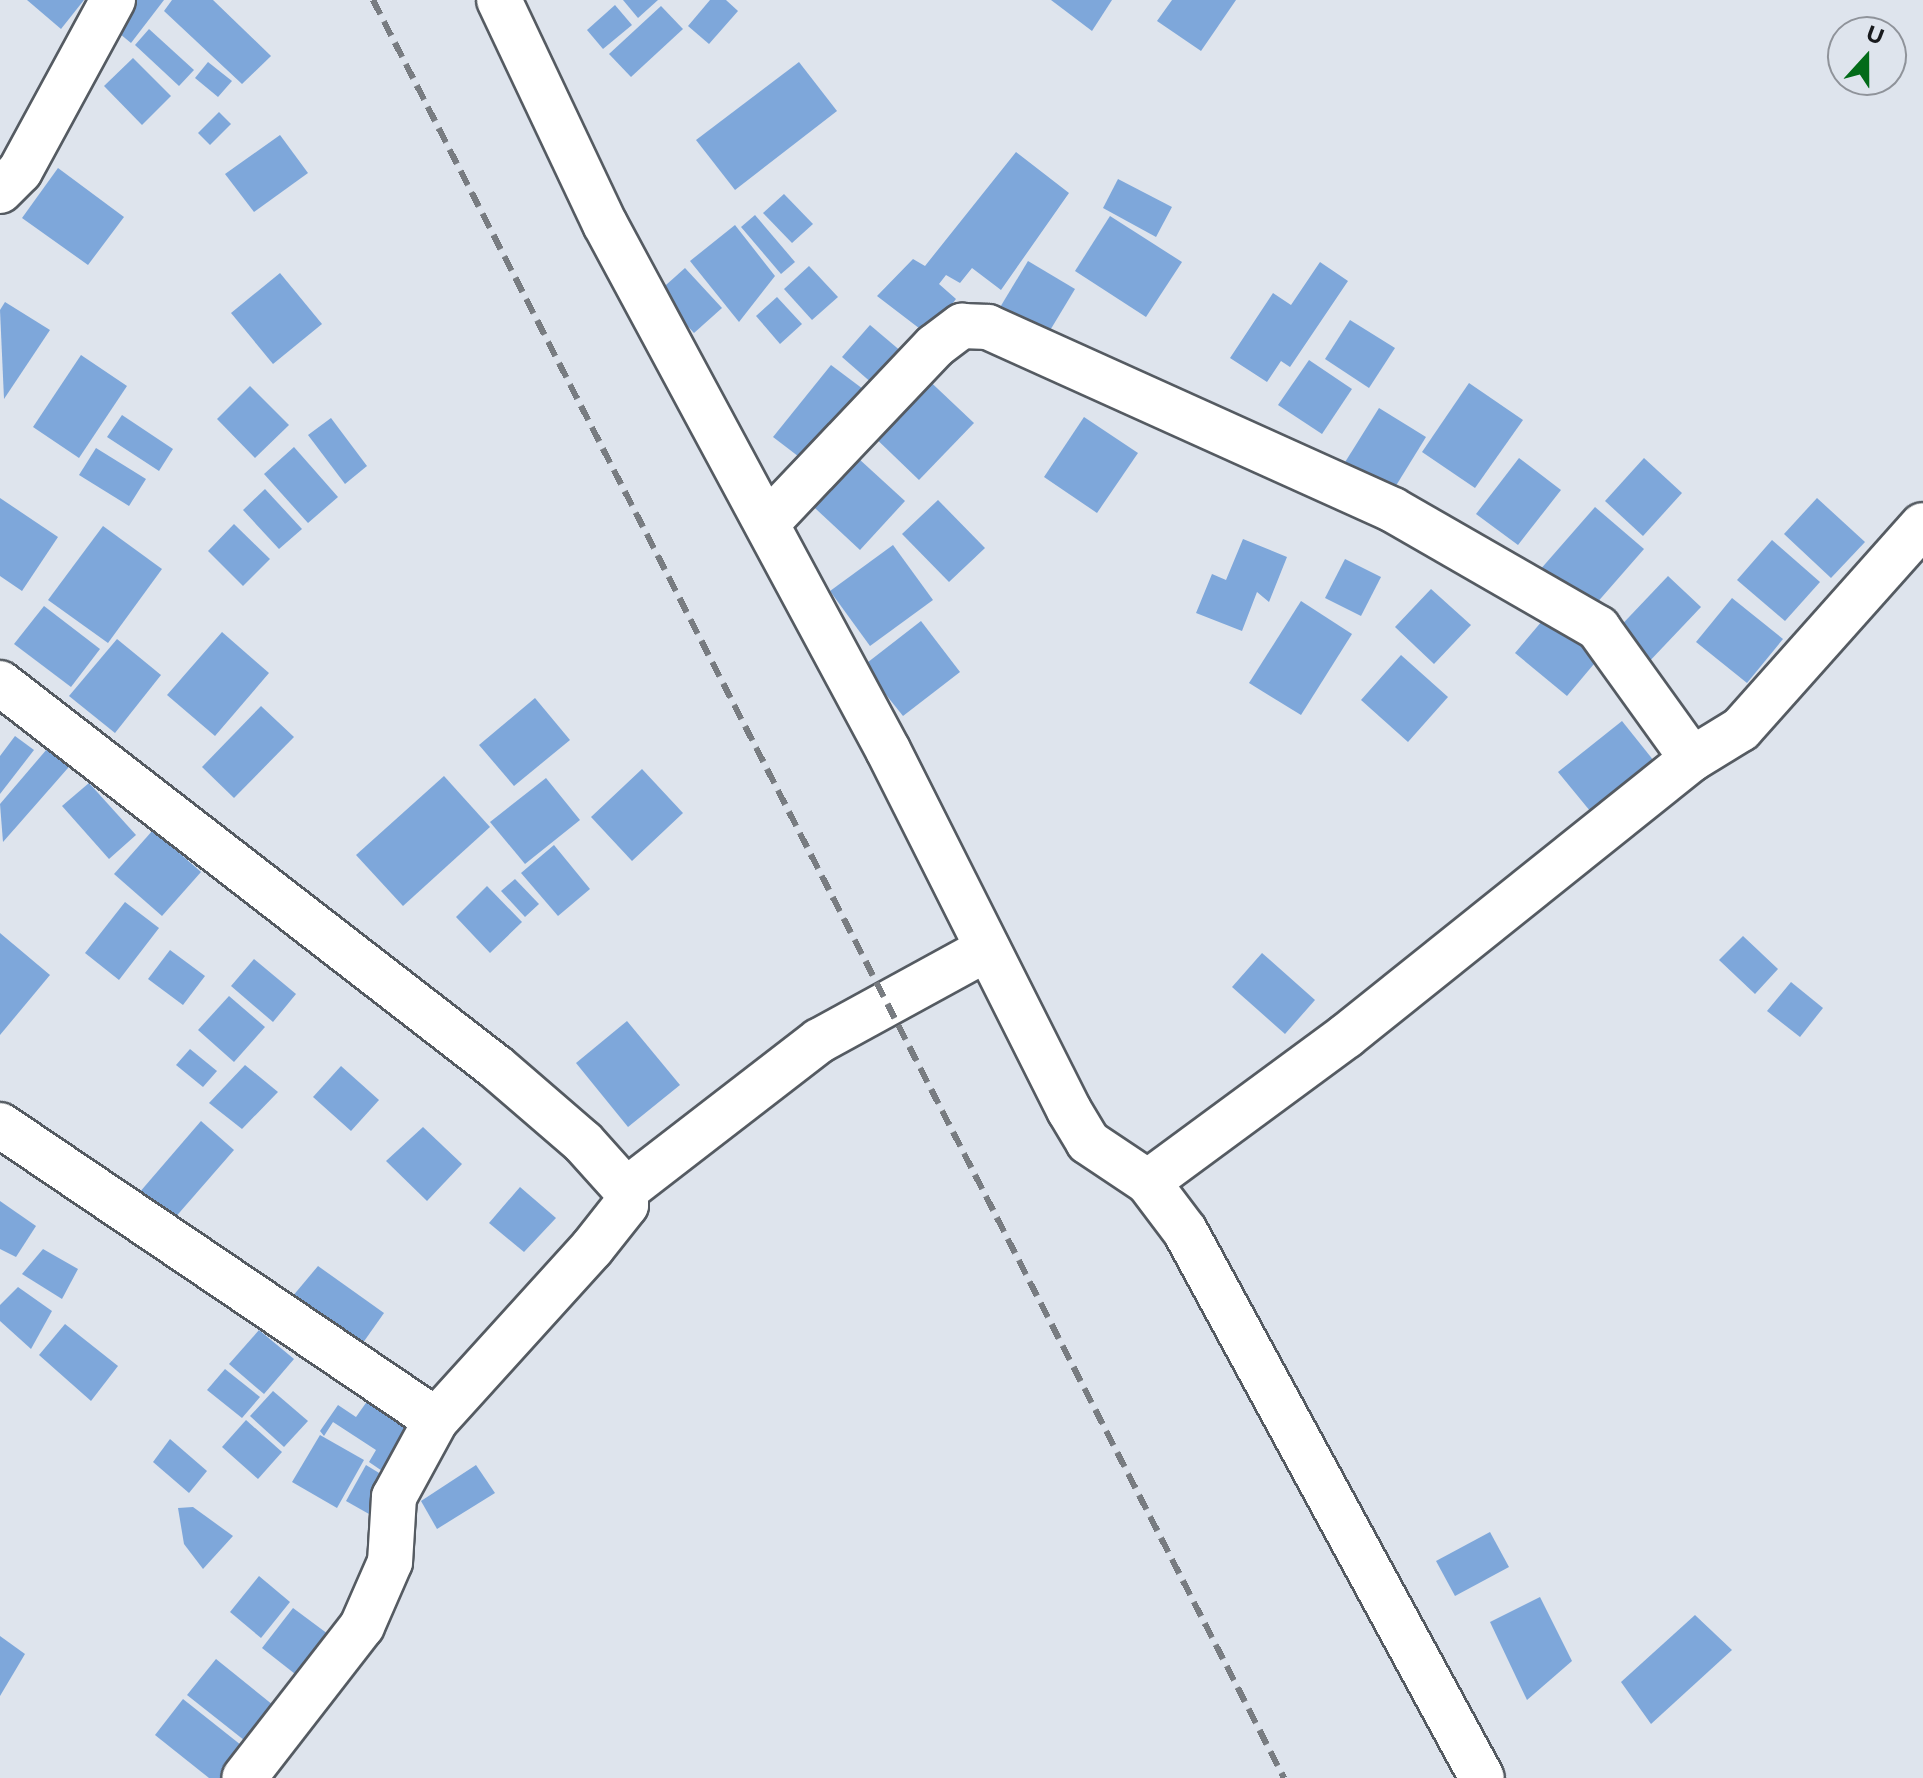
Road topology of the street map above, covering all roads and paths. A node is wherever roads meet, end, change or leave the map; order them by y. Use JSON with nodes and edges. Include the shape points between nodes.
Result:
{"nodes":[{"id":1,"x":113,"y":0,"type":"edge"},
{"id":2,"x":499,"y":0,"type":"edge"},
{"id":3,"x":0,"y":191,"type":"edge"},
{"id":4,"x":767,"y":523,"type":"junction"},
{"id":5,"x":1923,"y":525,"type":"edge"},
{"id":6,"x":0,"y":683,"type":"edge"},
{"id":7,"x":1692,"y":759,"type":"junction"},
{"id":8,"x":987,"y":949,"type":"junction"},
{"id":9,"x":0,"y":1125,"type":"edge"},
{"id":10,"x":1148,"y":1182,"type":"junction"},
{"id":11,"x":626,"y":1190,"type":"junction"},
{"id":12,"x":436,"y":1420,"type":"junction"},
{"id":13,"x":244,"y":1778,"type":"edge"},
{"id":14,"x":1482,"y":1778,"type":"edge"}],
"edges":[{"from":1,"to":3,"type":"street","via":[[20,171]]},
{"from":2,"to":4,"type":"street","via":[[605,224]]},
{"from":4,"to":7,"type":"street","via":[[935,346],[962,326],[988,327],[1393,510],[1598,628]]},
{"from":4,"to":8,"type":"street"},
{"from":5,"to":7,"type":"street","via":[[1741,729]]},
{"from":6,"to":11,"type":"street","via":[[496,1067],[583,1142]]},
{"from":7,"to":10,"type":"street","via":[[1346,1036]]},
{"from":8,"to":10,"type":"street","via":[[1088,1142]]},
{"from":8,"to":11,"type":"street","via":[[819,1041]]},
{"from":9,"to":12,"type":"street"},
{"from":10,"to":14,"type":"street","via":[[1185,1231]]},
{"from":11,"to":12,"type":"street","via":[[626,1205],[592,1248]]},
{"from":12,"to":13,"type":"street","via":[[394,1497],[390,1562],[362,1626]]}]}
